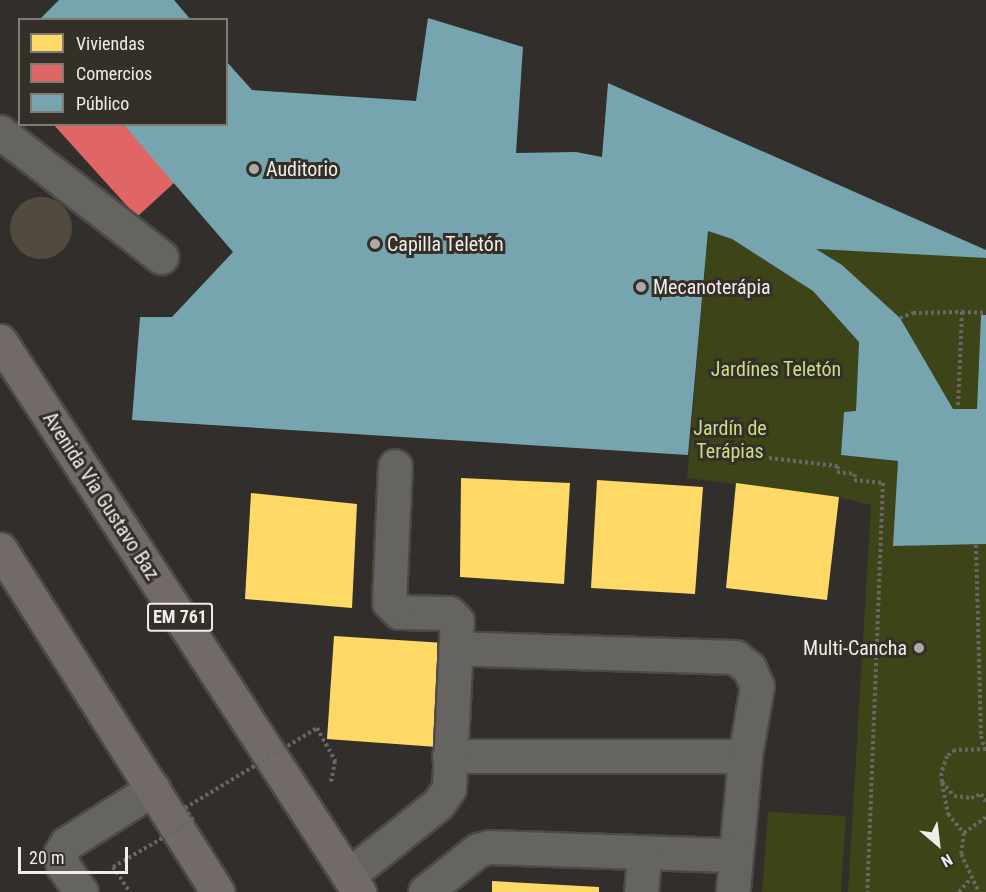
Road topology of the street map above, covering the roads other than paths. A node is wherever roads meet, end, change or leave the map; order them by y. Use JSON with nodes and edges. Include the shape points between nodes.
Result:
{"nodes":[{"id":1,"x":0,"y":132,"type":"edge"},
{"id":2,"x":161,"y":257,"type":"dead end"},
{"id":3,"x":0,"y":342,"type":"edge"},
{"id":4,"x":395,"y":466,"type":"dead end"},
{"id":5,"x":0,"y":549,"type":"edge"},
{"id":6,"x":455,"y":648,"type":"junction"},
{"id":7,"x":449,"y":756,"type":"junction"},
{"id":8,"x":745,"y":756,"type":"junction"},
{"id":9,"x":153,"y":789,"type":"junction"},
{"id":10,"x":644,"y":855,"type":"junction"},
{"id":11,"x":736,"y":855,"type":"junction"},
{"id":12,"x":354,"y":884,"type":"edge"},
{"id":13,"x":81,"y":892,"type":"edge"},
{"id":14,"x":218,"y":892,"type":"edge"},
{"id":15,"x":425,"y":892,"type":"edge"},
{"id":16,"x":641,"y":892,"type":"edge"},
{"id":17,"x":733,"y":892,"type":"edge"}],
"edges":[{"from":1,"to":2,"type":"street"},
{"from":3,"to":12,"type":"main road","name":"Avenida Via Gustavo Baz","number":"EM 761"},
{"from":4,"to":6,"type":"street","via":[[389,602],[399,612],[455,616]]},
{"from":5,"to":9,"type":"main road"},
{"from":6,"to":7,"type":"street"},
{"from":6,"to":8,"type":"street","via":[[735,657],[749,668],[757,686]]},
{"from":7,"to":8,"type":"street"},
{"from":7,"to":12,"type":"street","via":[[449,788],[444,798]]},
{"from":8,"to":11,"type":"street"},
{"from":9,"to":13,"type":"street","via":[[67,843],[60,854],[63,866]]},
{"from":9,"to":14,"type":"main road"},
{"from":10,"to":11,"type":"street"},
{"from":10,"to":15,"type":"street","via":[[489,847],[478,850]]},
{"from":10,"to":16,"type":"street"},
{"from":11,"to":17,"type":"street"}]}
